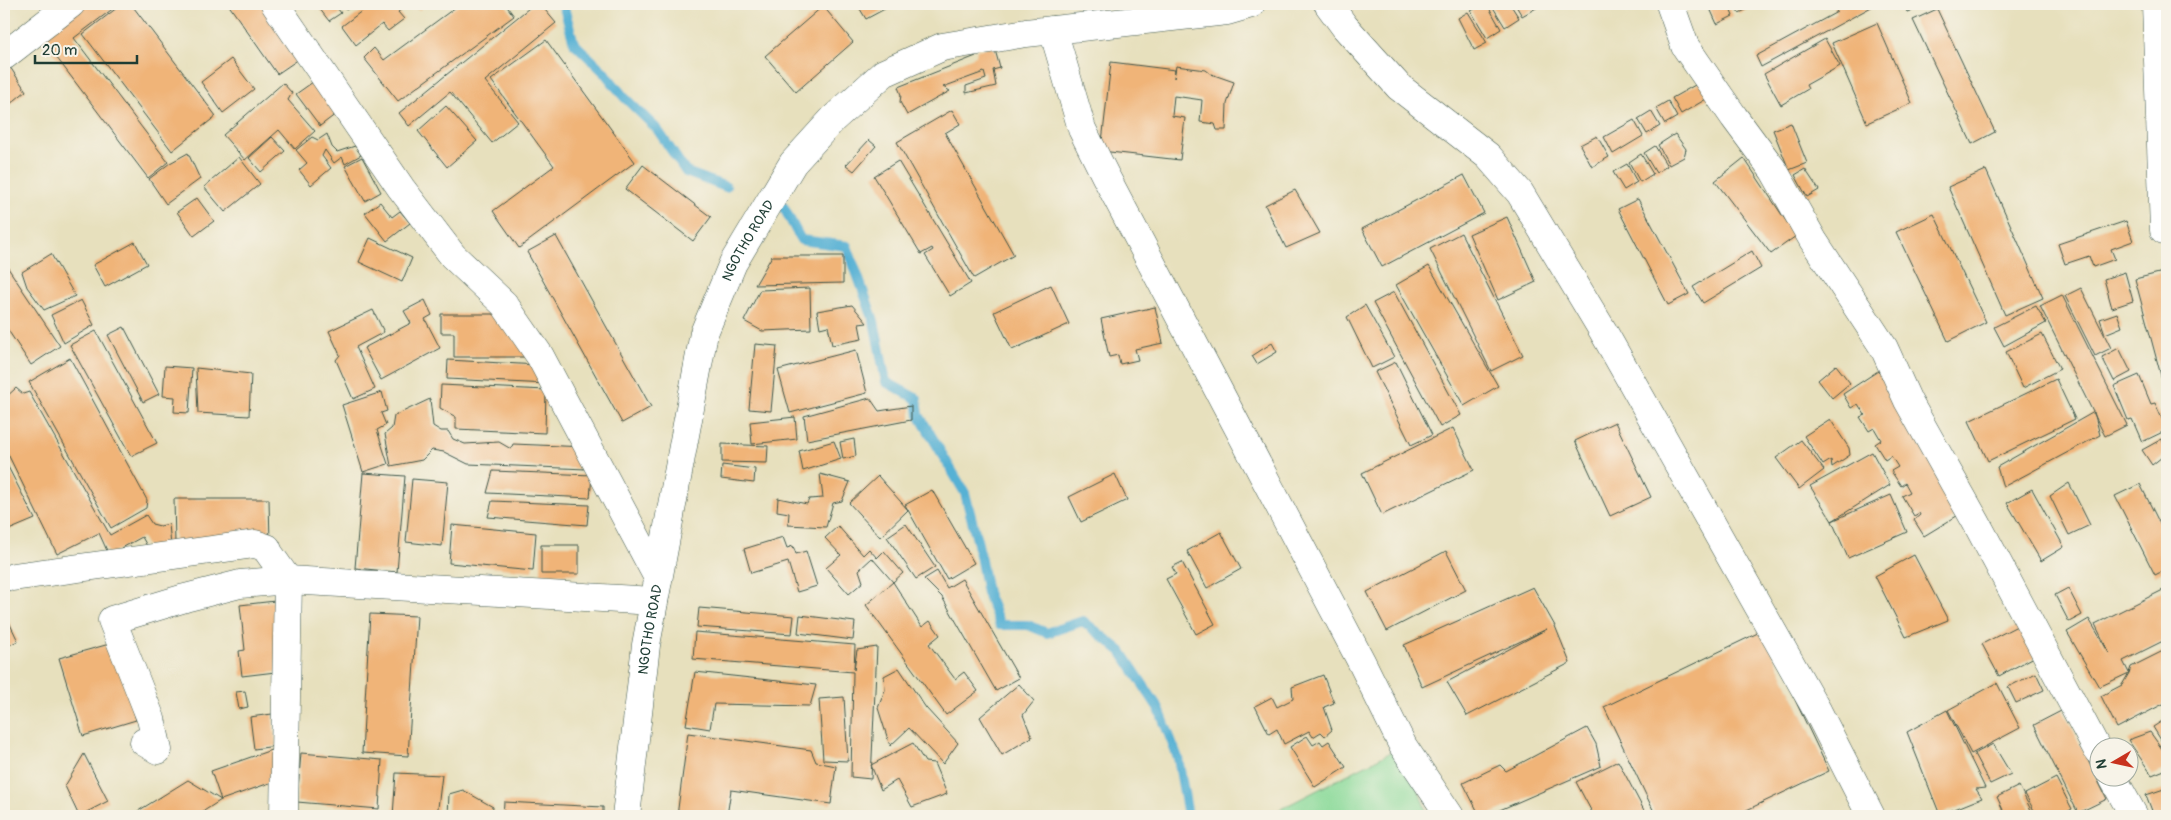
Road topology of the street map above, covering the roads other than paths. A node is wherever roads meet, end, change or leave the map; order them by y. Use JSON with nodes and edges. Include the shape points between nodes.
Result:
{"nodes":[{"id":1,"x":71,"y":4,"type":"edge"},
{"id":2,"x":275,"y":4,"type":"edge"},
{"id":3,"x":1251,"y":4,"type":"edge"},
{"id":4,"x":1328,"y":4,"type":"edge"},
{"id":5,"x":1670,"y":4,"type":"edge"},
{"id":6,"x":2156,"y":4,"type":"edge"},
{"id":7,"x":1052,"y":30,"type":"junction"},
{"id":8,"x":4,"y":56,"type":"edge"},
{"id":9,"x":2164,"y":230,"type":"dead end"},
{"id":10,"x":12,"y":577,"type":"dead end"},
{"id":11,"x":288,"y":580,"type":"junction"},
{"id":12,"x":656,"y":589,"type":"junction"},
{"id":13,"x":2091,"y":738,"type":"edge"},
{"id":14,"x":144,"y":742,"type":"dead end"},
{"id":15,"x":2117,"y":788,"type":"edge"},
{"id":16,"x":2127,"y":814,"type":"edge"},
{"id":17,"x":284,"y":816,"type":"edge"},
{"id":18,"x":626,"y":816,"type":"edge"},
{"id":19,"x":1450,"y":816,"type":"edge"},
{"id":20,"x":1871,"y":816,"type":"edge"}],
"edges":[{"from":1,"to":8,"type":"street"},
{"from":2,"to":12,"type":"street","via":[[401,188],[453,256],[504,304],[540,356]]},
{"from":3,"to":7,"type":"street","name":"NGOTHO ROAD","via":[[1226,12]]},
{"from":4,"to":20,"type":"street","via":[[1399,87],[1488,156],[1520,193],[1603,331],[1818,712]]},
{"from":5,"to":13,"type":"street","via":[[1685,46],[1774,171],[1813,240],[1884,348],[1908,401]]},
{"from":6,"to":9,"type":"street"},
{"from":7,"to":12,"type":"street","name":"NGOTHO ROAD","via":[[942,47],[884,73],[833,119],[793,163],[732,263],[704,333]]},
{"from":7,"to":19,"type":"street","via":[[1082,129],[1105,175],[1403,746]]},
{"from":10,"to":11,"type":"street","via":[[255,544],[267,548]]},
{"from":11,"to":12,"type":"street"},
{"from":11,"to":14,"type":"street","via":[[240,584],[112,620],[151,719],[158,750]]},
{"from":11,"to":17,"type":"street"},
{"from":12,"to":18,"type":"street","name":"NGOTHO ROAD","via":[[646,645]]},
{"from":15,"to":16,"type":"street"}]}
